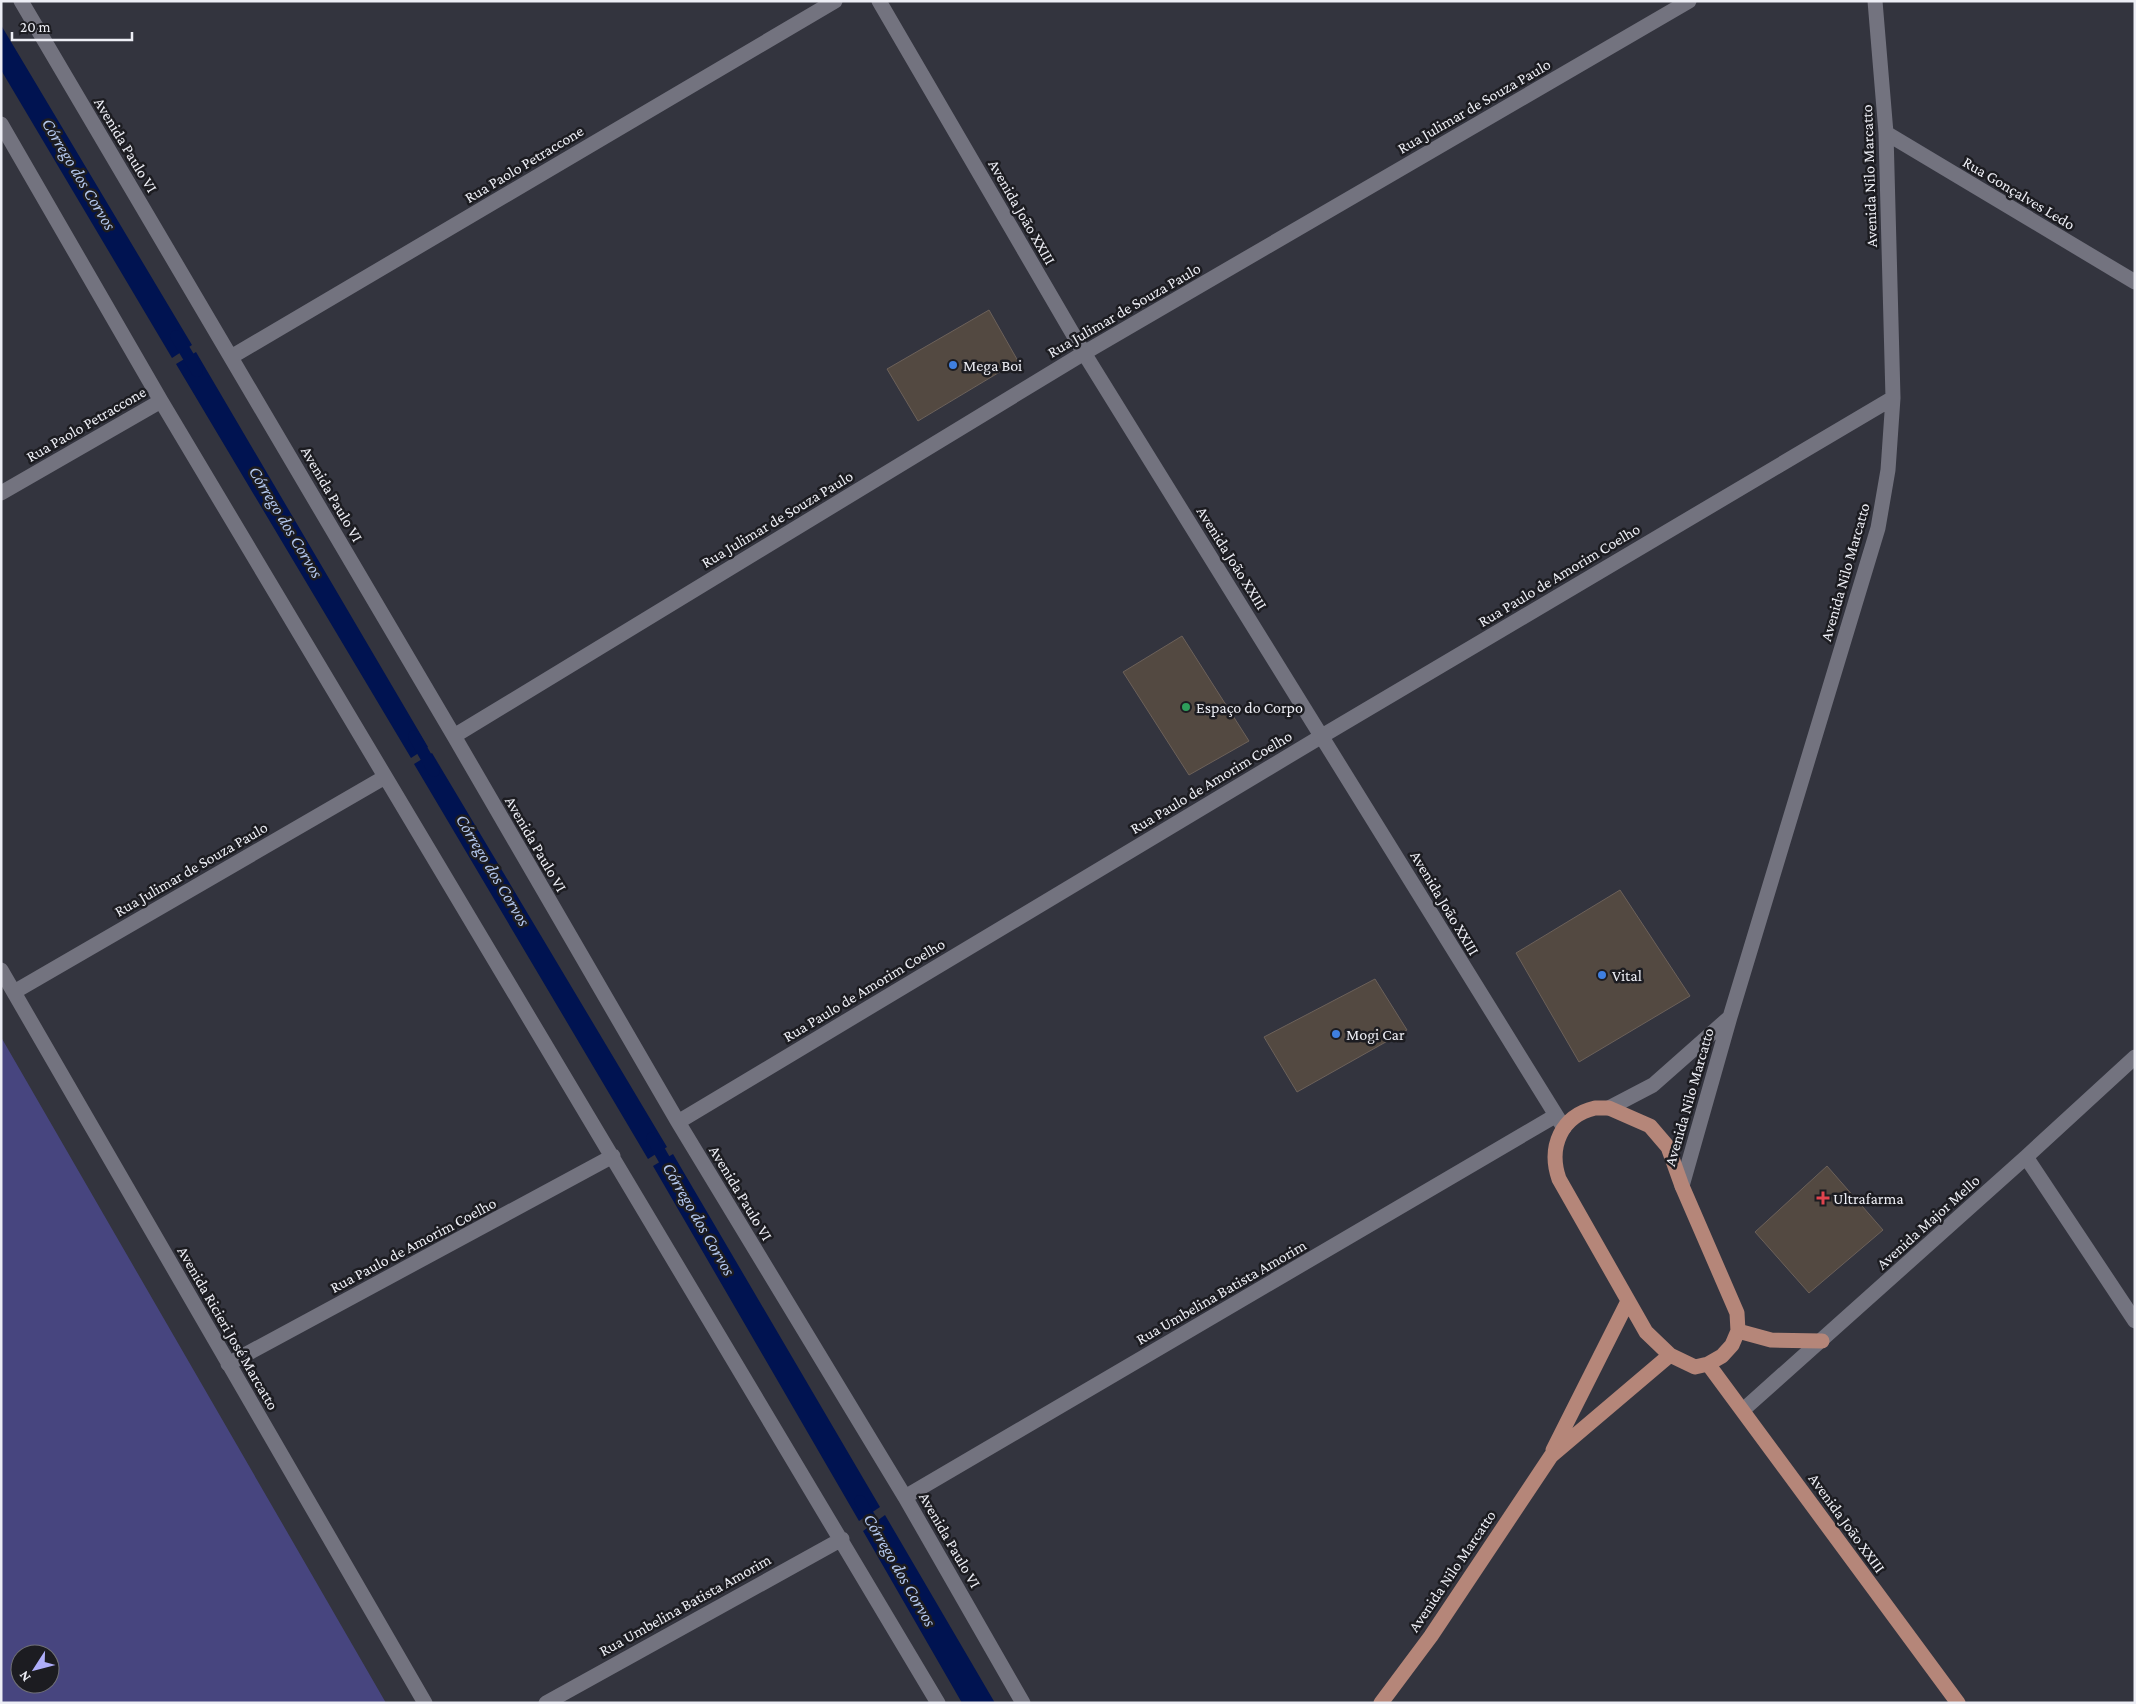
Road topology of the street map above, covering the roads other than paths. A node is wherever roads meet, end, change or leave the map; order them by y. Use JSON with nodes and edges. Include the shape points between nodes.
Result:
{"nodes":[{"id":1,"x":20,"y":1,"type":"edge"},
{"id":2,"x":835,"y":1,"type":"edge"},
{"id":3,"x":879,"y":1,"type":"edge"},
{"id":4,"x":1689,"y":1,"type":"edge"},
{"id":5,"x":1875,"y":1,"type":"edge"},
{"id":6,"x":1,"y":124,"type":"edge"},
{"id":7,"x":1886,"y":133,"type":"junction"},
{"id":8,"x":2135,"y":282,"type":"edge"},
{"id":9,"x":1084,"y":353,"type":"junction"},
{"id":10,"x":231,"y":357,"type":"junction"},
{"id":11,"x":1893,"y":398,"type":"junction"},
{"id":12,"x":162,"y":401,"type":"junction"},
{"id":13,"x":1,"y":493,"type":"edge"},
{"id":14,"x":454,"y":736,"type":"junction"},
{"id":15,"x":1322,"y":736,"type":"junction"},
{"id":16,"x":385,"y":777,"type":"junction"},
{"id":17,"x":1,"y":970,"type":"edge"},
{"id":18,"x":14,"y":992,"type":"junction"},
{"id":19,"x":1730,"y":1017,"type":"junction"},
{"id":20,"x":2135,"y":1057,"type":"edge"},
{"id":21,"x":1609,"y":1108,"type":"junction"},
{"id":22,"x":678,"y":1122,"type":"junction"},
{"id":23,"x":1560,"y":1122,"type":"junction"},
{"id":24,"x":613,"y":1156,"type":"junction"},
{"id":25,"x":2026,"y":1157,"type":"junction"},
{"id":26,"x":1682,"y":1186,"type":"junction"},
{"id":27,"x":1628,"y":1301,"type":"junction"},
{"id":28,"x":2135,"y":1320,"type":"edge"},
{"id":29,"x":1738,"y":1331,"type":"junction"},
{"id":30,"x":1822,"y":1341,"type":"junction"},
{"id":31,"x":1670,"y":1355,"type":"junction"},
{"id":32,"x":228,"y":1364,"type":"junction"},
{"id":33,"x":1708,"y":1364,"type":"junction"},
{"id":34,"x":1743,"y":1410,"type":"junction"},
{"id":35,"x":1551,"y":1456,"type":"junction"},
{"id":36,"x":905,"y":1498,"type":"junction"},
{"id":37,"x":842,"y":1539,"type":"junction"},
{"id":38,"x":425,"y":1703,"type":"edge"},
{"id":39,"x":546,"y":1703,"type":"edge"},
{"id":40,"x":938,"y":1703,"type":"edge"},
{"id":41,"x":1023,"y":1703,"type":"edge"},
{"id":42,"x":1381,"y":1703,"type":"edge"},
{"id":43,"x":1958,"y":1703,"type":"edge"}],
"edges":[{"from":1,"to":10,"type":"street","name":"Avenida Paulo VI"},
{"from":2,"to":10,"type":"street","name":"Rua Paolo Petraccone"},
{"from":3,"to":9,"type":"street","name":"Avenida João XXIII"},
{"from":4,"to":9,"type":"street","name":"Rua Julimar de Souza Paulo"},
{"from":5,"to":7,"type":"street","name":"Avenida Nilo Marcatto"},
{"from":6,"to":12,"type":"street"},
{"from":7,"to":8,"type":"street","name":"Rua Gonçalves Ledo"},
{"from":7,"to":11,"type":"street","name":"Avenida Nilo Marcatto"},
{"from":9,"to":14,"type":"street","name":"Rua Julimar de Souza Paulo"},
{"from":9,"to":15,"type":"street","name":"Avenida João XXIII"},
{"from":10,"to":14,"type":"street","name":"Avenida Paulo VI"},
{"from":11,"to":15,"type":"street","name":"Rua Paulo de Amorim Coelho"},
{"from":11,"to":19,"type":"street","name":"Avenida Nilo Marcatto","via":[[1888,470],[1878,528]]},
{"from":12,"to":13,"type":"street","name":"Rua Paolo Petraccone"},
{"from":12,"to":16,"type":"street"},
{"from":14,"to":22,"type":"street","name":"Avenida Paulo VI"},
{"from":15,"to":22,"type":"street","name":"Rua Paulo de Amorim Coelho"},
{"from":15,"to":23,"type":"street","name":"Avenida João XXIII"},
{"from":16,"to":18,"type":"street","name":"Rua Julimar de Souza Paulo"},
{"from":16,"to":24,"type":"street"},
{"from":17,"to":18,"type":"street","name":"Avenida Ricieri José Marcatto"},
{"from":18,"to":32,"type":"street","name":"Avenida Ricieri José Marcatto"},
{"from":19,"to":21,"type":"street","name":"Avenida Nilo Marcatto","via":[[1653,1085]]},
{"from":19,"to":26,"type":"street","name":"Avenida Nilo Marcatto"},
{"from":20,"to":25,"type":"street","name":"Avenida Major Mello"},
{"from":21,"to":23,"type":"main road","via":[[1585,1110]]},
{"from":21,"to":26,"type":"main road","via":[[1650,1126],[1668,1147]]},
{"from":22,"to":36,"type":"street","name":"Avenida Paulo VI"},
{"from":23,"to":27,"type":"main road","via":[[1554,1166]]},
{"from":23,"to":36,"type":"street","name":"Rua Umbelina Batista Amorim"},
{"from":24,"to":32,"type":"street","name":"Rua Paulo de Amorim Coelho"},
{"from":24,"to":37,"type":"street"},
{"from":25,"to":28,"type":"street"},
{"from":25,"to":30,"type":"street","name":"Avenida Major Mello"},
{"from":26,"to":29,"type":"main road","via":[[1732,1296]]},
{"from":27,"to":31,"type":"main road","via":[[1646,1332]]},
{"from":27,"to":35,"type":"main road","name":"Avenida Nilo Marcatto"},
{"from":29,"to":30,"type":"main road","via":[[1771,1340]]},
{"from":29,"to":33,"type":"main road","via":[[1728,1351]]},
{"from":30,"to":34,"type":"street","name":"Avenida Major Mello"},
{"from":31,"to":33,"type":"main road","via":[[1695,1367]]},
{"from":31,"to":35,"type":"main road","name":"Avenida Nilo Marcatto"},
{"from":32,"to":38,"type":"street","name":"Avenida Ricieri José Marcatto"},
{"from":33,"to":34,"type":"main road","name":"Avenida João XXIII"},
{"from":34,"to":43,"type":"main road","name":"Avenida João XXIII"},
{"from":35,"to":42,"type":"main road","name":"Avenida Nilo Marcatto","via":[[1431,1636]]},
{"from":36,"to":41,"type":"street","name":"Avenida Paulo VI"},
{"from":37,"to":39,"type":"street","name":"Rua Umbelina Batista Amorim"},
{"from":37,"to":40,"type":"street"}]}
